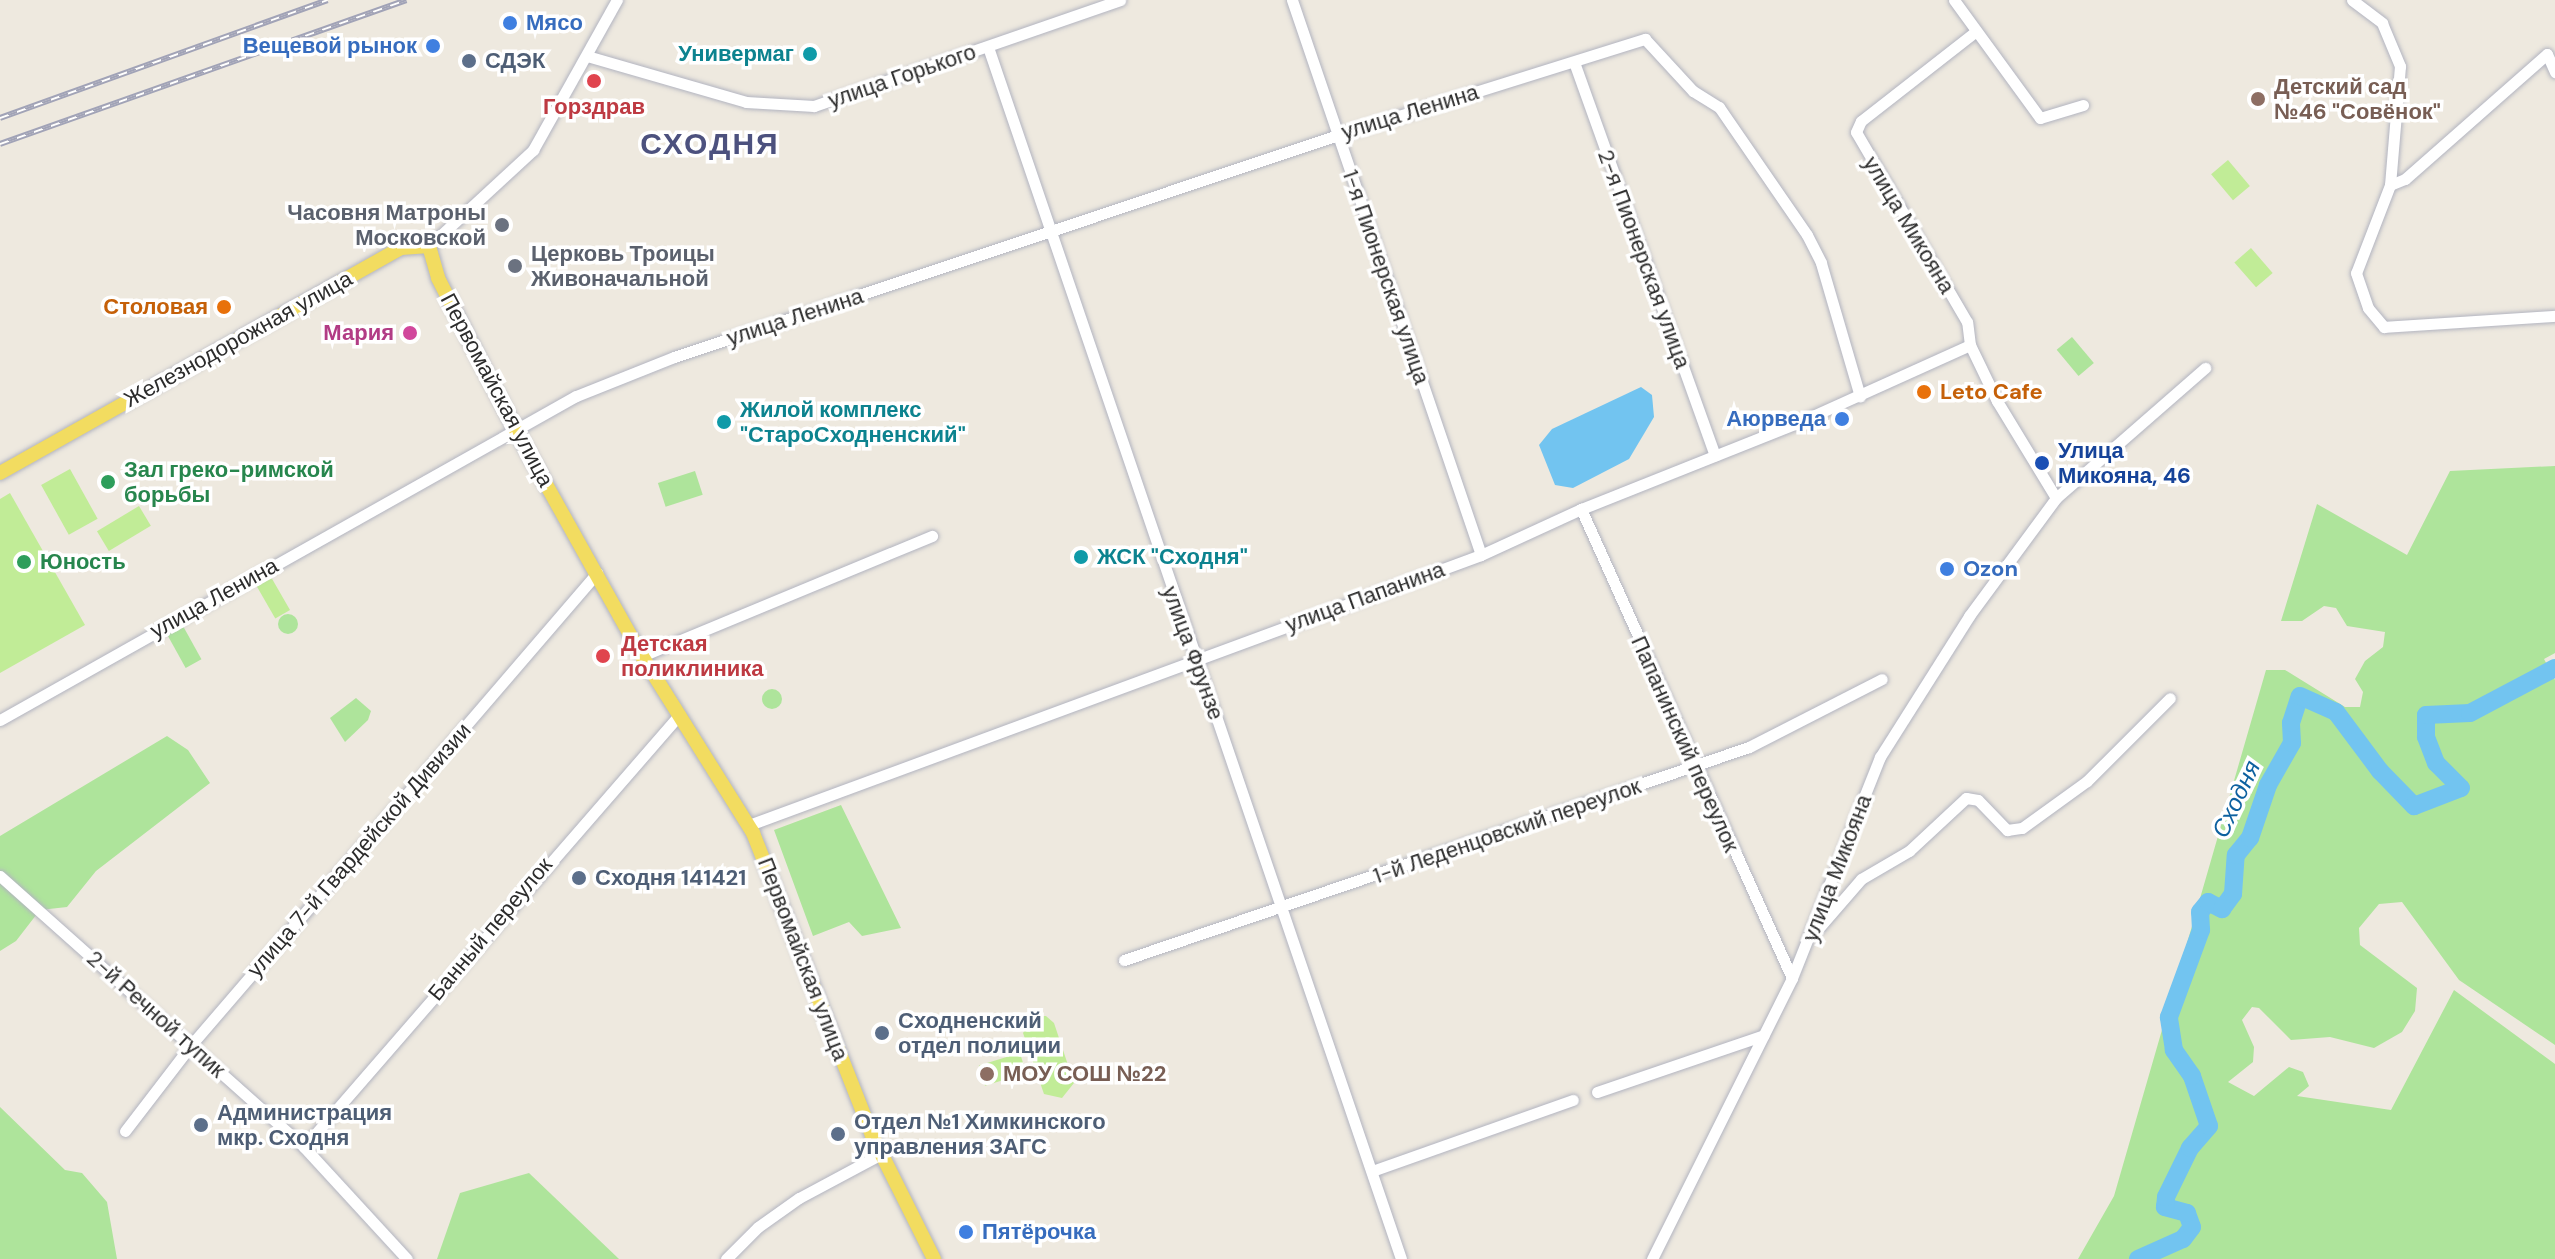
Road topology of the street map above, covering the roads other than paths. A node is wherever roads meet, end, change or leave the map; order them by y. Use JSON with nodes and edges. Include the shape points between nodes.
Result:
{"nodes":[{"id":1,"x":617,"y":0,"type":"edge"},
{"id":2,"x":1120,"y":0,"type":"edge"},
{"id":3,"x":1292,"y":0,"type":"edge"},
{"id":4,"x":1954,"y":0,"type":"edge"},
{"id":5,"x":2352,"y":0,"type":"edge"},
{"id":6,"x":1975,"y":32,"type":"junction"},
{"id":7,"x":988,"y":47,"type":"junction"},
{"id":8,"x":587,"y":56,"type":"junction"},
{"id":9,"x":1574,"y":62,"type":"junction"},
{"id":10,"x":2555,"y":72,"type":"edge"},
{"id":11,"x":2083,"y":105,"type":"dead end"},
{"id":12,"x":1338,"y":135,"type":"junction"},
{"id":13,"x":2390,"y":185,"type":"junction"},
{"id":14,"x":1050,"y":231,"type":"junction"},
{"id":15,"x":429,"y":246,"type":"junction"},
{"id":16,"x":2555,"y":314,"type":"edge"},
{"id":17,"x":1970,"y":345,"type":"junction"},
{"id":18,"x":2205,"y":368,"type":"dead end"},
{"id":19,"x":1860,"y":396,"type":"junction"},
{"id":20,"x":514,"y":427,"type":"junction"},
{"id":21,"x":1715,"y":456,"type":"junction"},
{"id":22,"x":0,"y":473,"type":"edge"},
{"id":23,"x":2056,"y":498,"type":"junction"},
{"id":24,"x":1581,"y":509,"type":"junction"},
{"id":25,"x":932,"y":536,"type":"dead end"},
{"id":26,"x":1481,"y":555,"type":"junction"},
{"id":27,"x":597,"y":573,"type":"junction"},
{"id":28,"x":642,"y":656,"type":"junction"},
{"id":29,"x":1197,"y":661,"type":"junction"},
{"id":30,"x":1882,"y":679,"type":"dead end"},
{"id":31,"x":2170,"y":698,"type":"dead end"},
{"id":32,"x":680,"y":714,"type":"junction"},
{"id":33,"x":0,"y":720,"type":"edge"},
{"id":34,"x":1694,"y":765,"type":"junction"},
{"id":35,"x":749,"y":825,"type":"junction"},
{"id":36,"x":0,"y":876,"type":"edge"},
{"id":37,"x":1283,"y":910,"type":"junction"},
{"id":38,"x":1811,"y":937,"type":"junction"},
{"id":39,"x":1124,"y":960,"type":"dead end"},
{"id":40,"x":1792,"y":978,"type":"junction"},
{"id":41,"x":1764,"y":1035,"type":"junction"},
{"id":42,"x":191,"y":1045,"type":"junction"},
{"id":43,"x":1597,"y":1092,"type":"dead end"},
{"id":44,"x":1573,"y":1100,"type":"dead end"},
{"id":45,"x":125,"y":1131,"type":"dead end"},
{"id":46,"x":304,"y":1147,"type":"junction"},
{"id":47,"x":881,"y":1154,"type":"junction"},
{"id":48,"x":1372,"y":1171,"type":"junction"},
{"id":49,"x":407,"y":1259,"type":"edge"},
{"id":50,"x":726,"y":1259,"type":"edge"},
{"id":51,"x":934,"y":1259,"type":"edge"},
{"id":52,"x":1401,"y":1259,"type":"edge"},
{"id":53,"x":1652,"y":1259,"type":"edge"}],
"edges":[{"from":1,"to":8,"type":"street"},
{"from":2,"to":7,"type":"street","name":"улица Горького"},
{"from":3,"to":12,"type":"street","name":"1-я Пионерская улица"},
{"from":4,"to":6,"type":"street"},
{"from":5,"to":13,"type":"street","via":[[2382,23],[2400,66]]},
{"from":6,"to":11,"type":"street","via":[[2040,118]]},
{"from":6,"to":17,"type":"street","name":"улица Микояна","via":[[1856,126],[1858,138],[1967,322]]},
{"from":7,"to":8,"type":"street","name":"улица Горького","via":[[814,106],[746,102]]},
{"from":7,"to":14,"type":"street","name":"улица Фрунзе"},
{"from":8,"to":15,"type":"street","via":[[533,150]]},
{"from":9,"to":12,"type":"street","name":"улица Ленина"},
{"from":9,"to":19,"type":"street","name":"улица Ленина","via":[[1645,39],[1693,91],[1719,107],[1821,263]]},
{"from":9,"to":21,"type":"street","name":"2-я Пионерская улица"},
{"from":10,"to":13,"type":"street","via":[[2547,54],[2405,179]]},
{"from":12,"to":14,"type":"street","name":"улица Ленина"},
{"from":12,"to":26,"type":"street","name":"1-я Пионерская улица"},
{"from":13,"to":16,"type":"street","via":[[2356,273],[2368,308],[2384,327]]},
{"from":14,"to":20,"type":"street","name":"улица Ленина","via":[[668,359]]},
{"from":14,"to":29,"type":"street","name":"улица Фрунзе"},
{"from":15,"to":20,"type":"main road","name":"Первомайская улица","via":[[438,278]]},
{"from":15,"to":22,"type":"main road","name":"Железнодорожная улица","via":[[401,248]]},
{"from":17,"to":19,"type":"street","name":"улица Папанина"},
{"from":17,"to":23,"type":"street","name":"улица Микояна"},
{"from":18,"to":23,"type":"street","name":"улица Микояна"},
{"from":19,"to":21,"type":"street","name":"улица Папанина"},
{"from":20,"to":27,"type":"main road","name":"Первомайская улица"},
{"from":20,"to":33,"type":"street","name":"улица Ленина"},
{"from":21,"to":24,"type":"street","name":"улица Папанина"},
{"from":23,"to":38,"type":"street","name":"улица Микояна","via":[[1969,616],[1880,757]]},
{"from":24,"to":26,"type":"street","name":"улица Папанина"},
{"from":24,"to":34,"type":"street","name":"Папанинский переулок"},
{"from":25,"to":28,"type":"street"},
{"from":26,"to":29,"type":"street","name":"улица Папанина"},
{"from":27,"to":28,"type":"main road","name":"Первомайская улица"},
{"from":27,"to":42,"type":"street","name":"улица 7-й Гвардейской Дивизии"},
{"from":28,"to":32,"type":"main road","name":"Первомайская улица"},
{"from":29,"to":35,"type":"street","name":"улица Папанина"},
{"from":29,"to":37,"type":"street","name":"улица Фрунзе"},
{"from":30,"to":34,"type":"street","name":"1-й Леденцовский переулок","via":[[1749,747]]},
{"from":31,"to":38,"type":"street","via":[[2087,781],[2022,828],[2007,830],[1978,800],[1966,798],[1909,851],[1861,879]]},
{"from":32,"to":35,"type":"main road","name":"Первомайская улица"},
{"from":32,"to":46,"type":"street","name":"Банный переулок"},
{"from":34,"to":37,"type":"street","name":"1-й Леденцовский переулок"},
{"from":34,"to":40,"type":"street","name":"Папанинский переулок"},
{"from":35,"to":47,"type":"main road","name":"Первомайская улица"},
{"from":36,"to":42,"type":"street","name":"2-й Речной тупик"},
{"from":37,"to":39,"type":"street","name":"1-й Леденцовский переулок","via":[[1269,909]]},
{"from":37,"to":48,"type":"street","name":"улица Фрунзе"},
{"from":38,"to":40,"type":"street","name":"улица Микояна"},
{"from":40,"to":41,"type":"street","name":"улица Микояна"},
{"from":41,"to":43,"type":"street"},
{"from":41,"to":53,"type":"street","name":"улица Микояна"},
{"from":42,"to":45,"type":"street","name":"улица 7-й Гвардейской Дивизии"},
{"from":42,"to":46,"type":"street","name":"2-й Речной тупик"},
{"from":44,"to":48,"type":"street"},
{"from":46,"to":49,"type":"street","name":"2-й Речной тупик"},
{"from":47,"to":50,"type":"street","via":[[799,1198],[758,1227]]},
{"from":47,"to":51,"type":"main road","name":"Первомайская улица"},
{"from":48,"to":52,"type":"street","name":"улица Фрунзе"}]}
